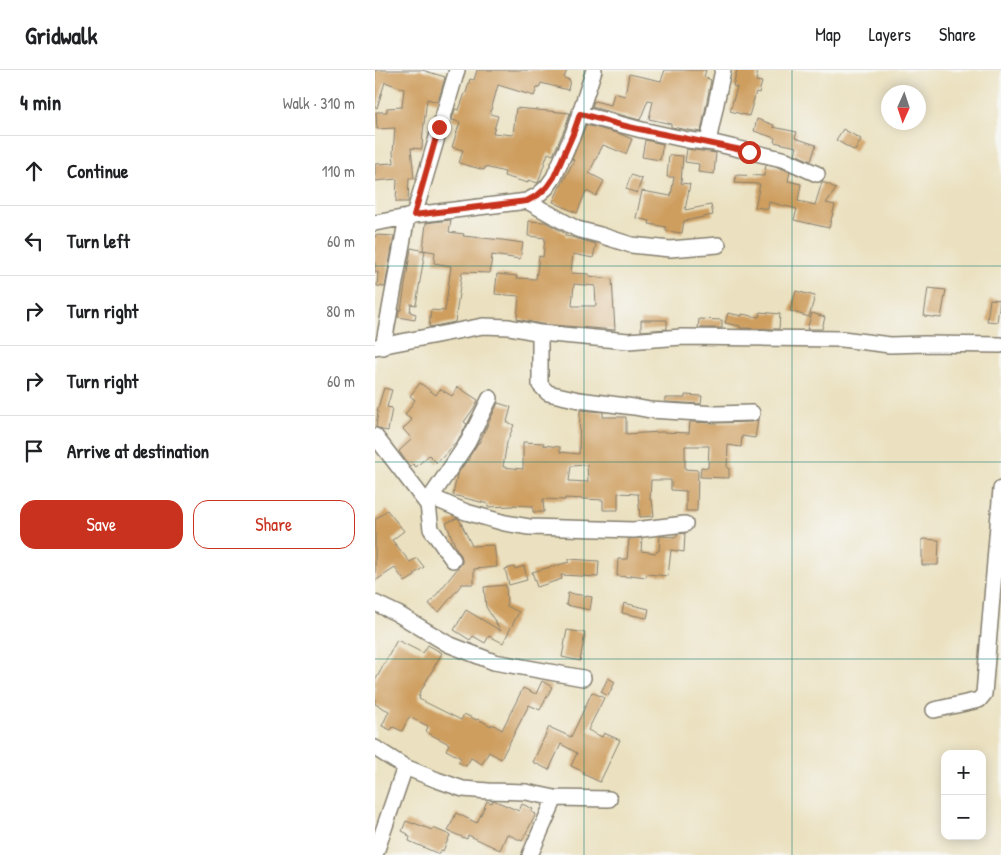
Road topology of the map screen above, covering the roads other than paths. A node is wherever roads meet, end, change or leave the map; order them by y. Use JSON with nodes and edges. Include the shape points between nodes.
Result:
{"nodes":[{"id":1,"x":457,"y":70,"type":"edge"},
{"id":2,"x":594,"y":70,"type":"edge"},
{"id":3,"x":723,"y":70,"type":"edge"},
{"id":4,"x":580,"y":114,"type":"junction"},
{"id":5,"x":708,"y":142,"type":"junction"},
{"id":6,"x":817,"y":174,"type":"dead end"},
{"id":7,"x":527,"y":201,"type":"junction"},
{"id":8,"x":410,"y":216,"type":"junction"},
{"id":9,"x":375,"y":223,"type":"edge"},
{"id":10,"x":718,"y":245,"type":"dead end"},
{"id":11,"x":540,"y":333,"type":"junction"},
{"id":12,"x":1001,"y":345,"type":"edge"},
{"id":13,"x":379,"y":347,"type":"edge"},
{"id":14,"x":490,"y":398,"type":"dead end"},
{"id":15,"x":752,"y":413,"type":"dead end"},
{"id":16,"x":375,"y":436,"type":"edge"},
{"id":17,"x":1001,"y":489,"type":"edge"},
{"id":18,"x":429,"y":501,"type":"junction"},
{"id":19,"x":685,"y":524,"type":"dead end"},
{"id":20,"x":453,"y":560,"type":"dead end"},
{"id":21,"x":375,"y":603,"type":"edge"},
{"id":22,"x":583,"y":678,"type":"dead end"},
{"id":23,"x":934,"y":710,"type":"dead end"},
{"id":24,"x":375,"y":748,"type":"edge"},
{"id":25,"x":405,"y":767,"type":"junction"},
{"id":26,"x":555,"y":798,"type":"junction"},
{"id":27,"x":609,"y":799,"type":"dead end"},
{"id":28,"x":375,"y":855,"type":"edge"},
{"id":29,"x":530,"y":855,"type":"edge"}],
"edges":[{"from":1,"to":8,"type":"street"},
{"from":2,"to":4,"type":"street"},
{"from":3,"to":5,"type":"street"},
{"from":4,"to":5,"type":"street"},
{"from":4,"to":7,"type":"street","via":[[554,177],[547,187]]},
{"from":5,"to":6,"type":"street","via":[[785,160]]},
{"from":7,"to":8,"type":"street"},
{"from":7,"to":10,"type":"street","via":[[577,229],[631,245],[670,249]]},
{"from":8,"to":9,"type":"street"},
{"from":8,"to":13,"type":"street"},
{"from":11,"to":12,"type":"street","via":[[628,341],[682,337],[842,339],[891,345]]},
{"from":11,"to":13,"type":"street","via":[[483,326]]},
{"from":11,"to":15,"type":"street","via":[[539,385],[548,393],[650,410]]},
{"from":14,"to":18,"type":"street","via":[[468,442]]},
{"from":16,"to":18,"type":"street"},
{"from":17,"to":23,"type":"street","via":[[984,694],[979,700]]},
{"from":18,"to":19,"type":"street","via":[[505,524],[529,527],[634,530]]},
{"from":18,"to":20,"type":"street","via":[[431,529]]},
{"from":21,"to":22,"type":"street","via":[[448,644],[494,662]]},
{"from":24,"to":25,"type":"street"},
{"from":25,"to":26,"type":"street","via":[[463,789],[526,792]]},
{"from":25,"to":28,"type":"street"},
{"from":26,"to":27,"type":"street"},
{"from":26,"to":29,"type":"street"}]}
